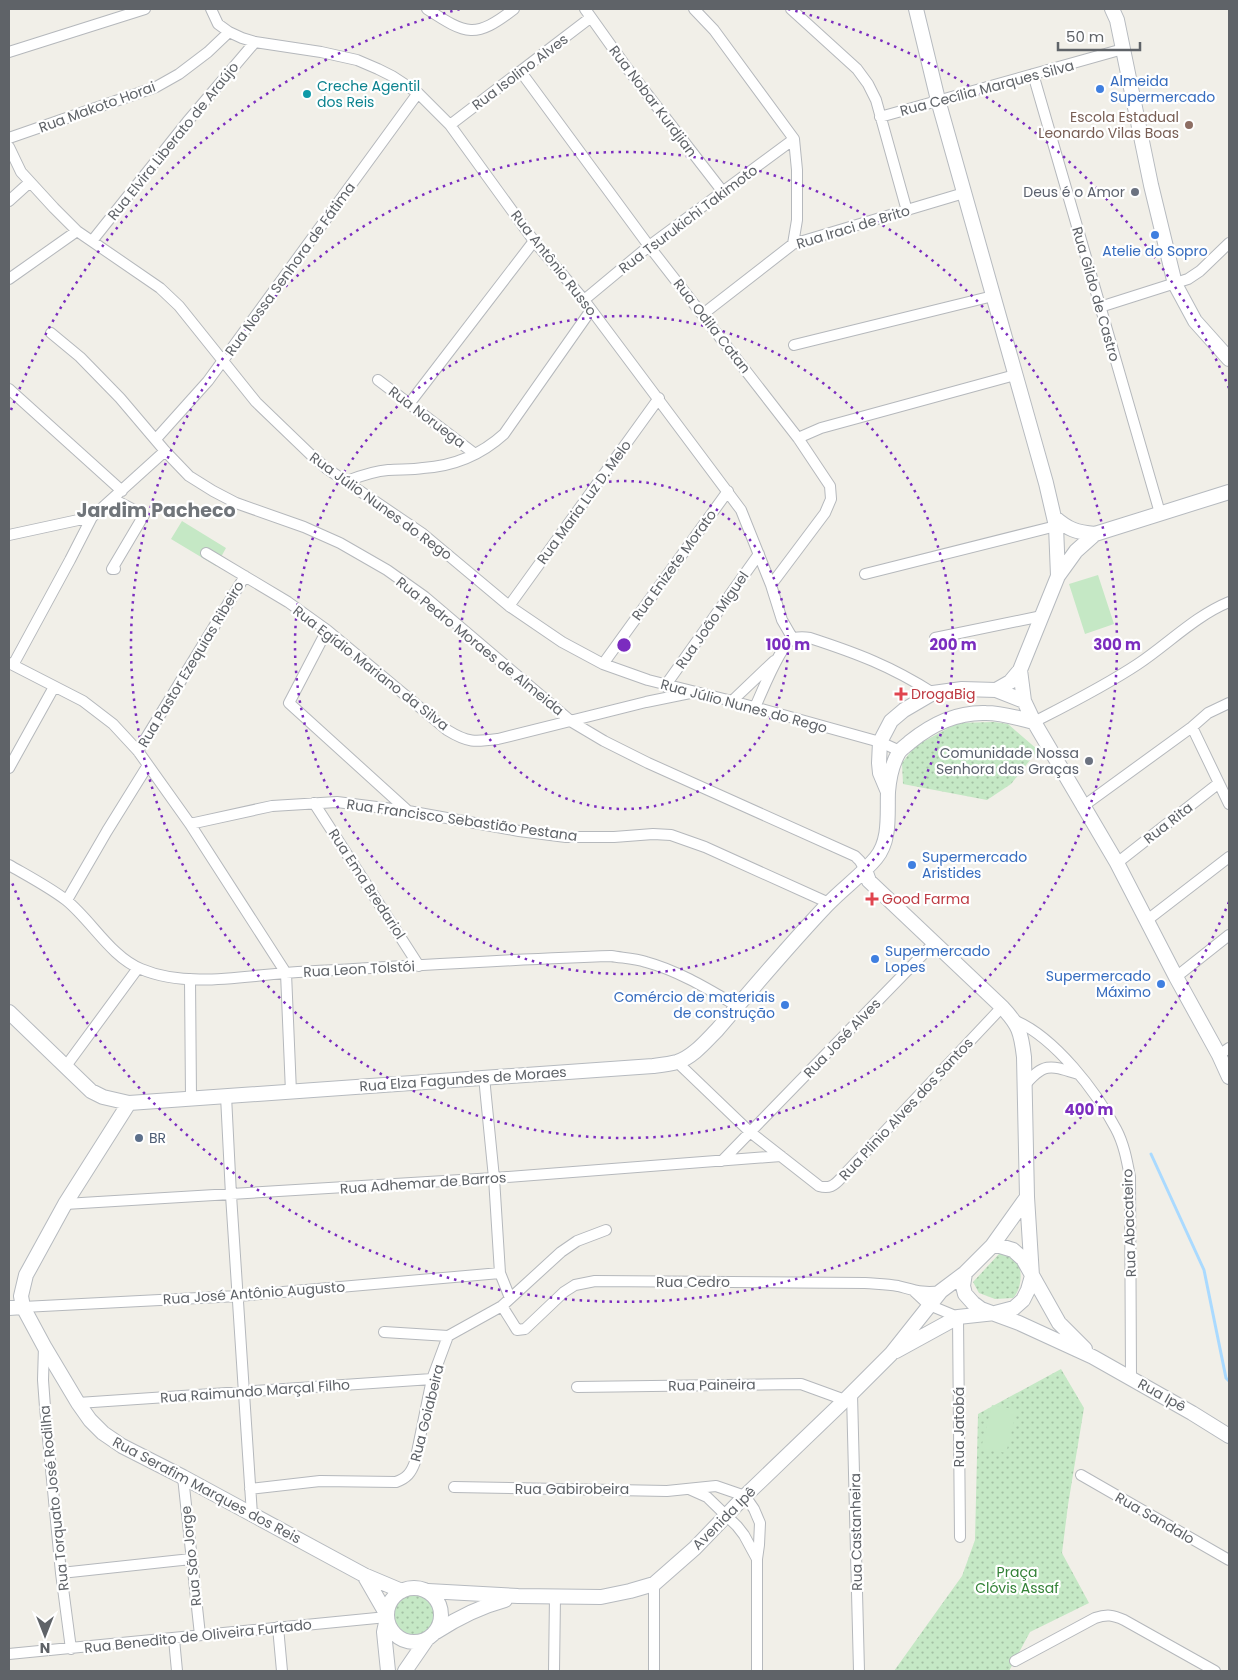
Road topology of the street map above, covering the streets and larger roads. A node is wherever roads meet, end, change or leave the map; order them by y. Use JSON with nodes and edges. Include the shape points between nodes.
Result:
{"nodes":[{"id":1,"x":145,"y":9,"type":"edge"},
{"id":2,"x":211,"y":9,"type":"edge"},
{"id":3,"x":427,"y":9,"type":"edge"},
{"id":4,"x":514,"y":9,"type":"edge"},
{"id":5,"x":585,"y":9,"type":"edge"},
{"id":6,"x":694,"y":9,"type":"edge"},
{"id":7,"x":791,"y":9,"type":"edge"},
{"id":8,"x":916,"y":9,"type":"edge"},
{"id":9,"x":1112,"y":9,"type":"edge"},
{"id":10,"x":590,"y":18,"type":"junction"},
{"id":11,"x":229,"y":32,"type":"junction"},
{"id":12,"x":255,"y":42,"type":"junction"},
{"id":13,"x":1123,"y":49,"type":"junction"},
{"id":14,"x":9,"y":52,"type":"edge"},
{"id":15,"x":521,"y":72,"type":"junction"},
{"id":16,"x":1033,"y":74,"type":"junction"},
{"id":17,"x":418,"y":93,"type":"junction"},
{"id":18,"x":938,"y":100,"type":"junction"},
{"id":19,"x":880,"y":117,"type":"junction"},
{"id":20,"x":450,"y":125,"type":"junction"},
{"id":21,"x":9,"y":138,"type":"edge"},
{"id":22,"x":794,"y":139,"type":"junction"},
{"id":23,"x":9,"y":147,"type":"edge"},
{"id":24,"x":30,"y":182,"type":"junction"},
{"id":25,"x":723,"y":192,"type":"junction"},
{"id":26,"x":964,"y":193,"type":"junction"},
{"id":27,"x":9,"y":201,"type":"edge"},
{"id":28,"x":908,"y":211,"type":"junction"},
{"id":29,"x":77,"y":231,"type":"junction"},
{"id":30,"x":92,"y":241,"type":"junction"},
{"id":31,"x":534,"y":241,"type":"junction"},
{"id":32,"x":1229,"y":243,"type":"edge"},
{"id":33,"x":793,"y":244,"type":"junction"},
{"id":34,"x":649,"y":246,"type":"junction"},
{"id":35,"x":9,"y":279,"type":"edge"},
{"id":36,"x":1175,"y":284,"type":"junction"},
{"id":37,"x":993,"y":296,"type":"junction"},
{"id":38,"x":584,"y":300,"type":"junction"},
{"id":39,"x":1100,"y":308,"type":"junction"},
{"id":40,"x":591,"y":310,"type":"junction"},
{"id":41,"x":704,"y":314,"type":"junction"},
{"id":42,"x":51,"y":333,"type":"dead end"},
{"id":43,"x":794,"y":345,"type":"dead end"},
{"id":44,"x":1229,"y":359,"type":"edge"},
{"id":45,"x":222,"y":361,"type":"junction"},
{"id":46,"x":1015,"y":375,"type":"junction"},
{"id":47,"x":378,"y":380,"type":"dead end"},
{"id":48,"x":9,"y":389,"type":"edge"},
{"id":49,"x":659,"y":398,"type":"junction"},
{"id":50,"x":409,"y":404,"type":"junction"},
{"id":51,"x":798,"y":438,"type":"junction"},
{"id":52,"x":156,"y":439,"type":"junction"},
{"id":53,"x":165,"y":451,"type":"junction"},
{"id":54,"x":475,"y":454,"type":"junction"},
{"id":55,"x":347,"y":481,"type":"junction"},
{"id":56,"x":122,"y":491,"type":"junction"},
{"id":57,"x":728,"y":491,"type":"junction"},
{"id":58,"x":1229,"y":492,"type":"edge"},
{"id":59,"x":113,"y":499,"type":"junction"},
{"id":60,"x":1160,"y":513,"type":"junction"},
{"id":61,"x":92,"y":517,"type":"junction"},
{"id":62,"x":1055,"y":522,"type":"junction"},
{"id":63,"x":1095,"y":534,"type":"junction"},
{"id":64,"x":9,"y":535,"type":"edge"},
{"id":65,"x":206,"y":552,"type":"dead end"},
{"id":66,"x":759,"y":554,"type":"junction"},
{"id":67,"x":115,"y":570,"type":"dead end"},
{"id":68,"x":865,"y":574,"type":"dead end"},
{"id":69,"x":245,"y":576,"type":"junction"},
{"id":70,"x":1058,"y":576,"type":"junction"},
{"id":71,"x":771,"y":585,"type":"junction"},
{"id":72,"x":1229,"y":602,"type":"edge"},
{"id":73,"x":509,"y":606,"type":"junction"},
{"id":74,"x":1042,"y":616,"type":"junction"},
{"id":75,"x":327,"y":630,"type":"junction"},
{"id":76,"x":935,"y":638,"type":"dead end"},
{"id":77,"x":793,"y":639,"type":"junction"},
{"id":78,"x":778,"y":657,"type":"junction"},
{"id":79,"x":11,"y":664,"type":"edge"},
{"id":80,"x":603,"y":664,"type":"junction"},
{"id":81,"x":1020,"y":670,"type":"junction"},
{"id":82,"x":51,"y":685,"type":"junction"},
{"id":83,"x":665,"y":686,"type":"junction"},
{"id":84,"x":996,"y":690,"type":"junction"},
{"id":85,"x":693,"y":692,"type":"junction"},
{"id":86,"x":933,"y":693,"type":"junction"},
{"id":87,"x":732,"y":701,"type":"junction"},
{"id":88,"x":1024,"y":701,"type":"junction"},
{"id":89,"x":1228,"y":705,"type":"edge"},
{"id":90,"x":755,"y":707,"type":"junction"},
{"id":91,"x":572,"y":722,"type":"junction"},
{"id":92,"x":1034,"y":722,"type":"junction"},
{"id":93,"x":1192,"y":727,"type":"junction"},
{"id":94,"x":880,"y":742,"type":"junction"},
{"id":95,"x":138,"y":751,"type":"junction"},
{"id":96,"x":900,"y":751,"type":"junction"},
{"id":97,"x":148,"y":765,"type":"junction"},
{"id":98,"x":9,"y":768,"type":"edge"},
{"id":99,"x":1219,"y":783,"type":"junction"},
{"id":100,"x":888,"y":792,"type":"junction"},
{"id":101,"x":314,"y":803,"type":"junction"},
{"id":102,"x":1229,"y":804,"type":"edge"},
{"id":103,"x":1082,"y":806,"type":"junction"},
{"id":104,"x":408,"y":812,"type":"junction"},
{"id":105,"x":190,"y":824,"type":"junction"},
{"id":106,"x":1229,"y":857,"type":"edge"},
{"id":107,"x":1117,"y":863,"type":"junction"},
{"id":108,"x":9,"y":864,"type":"edge"},
{"id":109,"x":865,"y":870,"type":"junction"},
{"id":110,"x":66,"y":900,"type":"junction"},
{"id":111,"x":829,"y":903,"type":"junction"},
{"id":112,"x":1146,"y":921,"type":"junction"},
{"id":113,"x":1229,"y":935,"type":"edge"},
{"id":114,"x":934,"y":943,"type":"junction"},
{"id":115,"x":419,"y":966,"type":"junction"},
{"id":116,"x":138,"y":968,"type":"junction"},
{"id":117,"x":286,"y":973,"type":"junction"},
{"id":118,"x":1176,"y":977,"type":"junction"},
{"id":119,"x":190,"y":979,"type":"junction"},
{"id":120,"x":737,"y":1006,"type":"junction"},
{"id":121,"x":1002,"y":1006,"type":"junction"},
{"id":122,"x":9,"y":1012,"type":"edge"},
{"id":123,"x":1016,"y":1021,"type":"junction"},
{"id":124,"x":1224,"y":1051,"type":"edge"},
{"id":125,"x":677,"y":1062,"type":"junction"},
{"id":126,"x":66,"y":1066,"type":"junction"},
{"id":127,"x":1079,"y":1074,"type":"junction"},
{"id":128,"x":484,"y":1077,"type":"junction"},
{"id":129,"x":1229,"y":1077,"type":"edge"},
{"id":130,"x":1024,"y":1086,"type":"junction"},
{"id":131,"x":291,"y":1092,"type":"junction"},
{"id":132,"x":226,"y":1096,"type":"junction"},
{"id":133,"x":192,"y":1098,"type":"junction"},
{"id":134,"x":129,"y":1103,"type":"junction"},
{"id":135,"x":750,"y":1132,"type":"junction"},
{"id":136,"x":781,"y":1156,"type":"junction"},
{"id":137,"x":722,"y":1161,"type":"junction"},
{"id":138,"x":494,"y":1178,"type":"junction"},
{"id":139,"x":231,"y":1195,"type":"junction"},
{"id":140,"x":1027,"y":1197,"type":"junction"},
{"id":141,"x":65,"y":1204,"type":"junction"},
{"id":142,"x":606,"y":1230,"type":"dead end"},
{"id":143,"x":992,"y":1246,"type":"junction"},
{"id":144,"x":500,"y":1273,"type":"junction"},
{"id":145,"x":965,"y":1274,"type":"junction"},
{"id":146,"x":1032,"y":1276,"type":"junction"},
{"id":147,"x":941,"y":1291,"type":"junction"},
{"id":148,"x":914,"y":1292,"type":"junction"},
{"id":149,"x":238,"y":1296,"type":"junction"},
{"id":150,"x":510,"y":1298,"type":"junction"},
{"id":151,"x":929,"y":1305,"type":"junction"},
{"id":152,"x":502,"y":1306,"type":"junction"},
{"id":153,"x":23,"y":1307,"type":"junction"},
{"id":154,"x":9,"y":1308,"type":"edge"},
{"id":155,"x":994,"y":1313,"type":"junction"},
{"id":156,"x":958,"y":1317,"type":"junction"},
{"id":157,"x":384,"y":1332,"type":"dead end"},
{"id":158,"x":448,"y":1336,"type":"junction"},
{"id":159,"x":44,"y":1346,"type":"junction"},
{"id":160,"x":891,"y":1354,"type":"junction"},
{"id":161,"x":1093,"y":1357,"type":"junction"},
{"id":162,"x":1131,"y":1378,"type":"junction"},
{"id":163,"x":432,"y":1379,"type":"junction"},
{"id":164,"x":577,"y":1387,"type":"dead end"},
{"id":165,"x":245,"y":1392,"type":"junction"},
{"id":166,"x":849,"y":1397,"type":"junction"},
{"id":167,"x":78,"y":1403,"type":"junction"},
{"id":168,"x":1229,"y":1436,"type":"edge"},
{"id":169,"x":1081,"y":1475,"type":"dead end"},
{"id":170,"x":183,"y":1477,"type":"junction"},
{"id":171,"x":454,"y":1487,"type":"dead end"},
{"id":172,"x":250,"y":1489,"type":"junction"},
{"id":173,"x":689,"y":1489,"type":"junction"},
{"id":174,"x":745,"y":1496,"type":"junction"},
{"id":175,"x":252,"y":1515,"type":"junction"},
{"id":176,"x":726,"y":1516,"type":"junction"},
{"id":177,"x":960,"y":1537,"type":"dead end"},
{"id":178,"x":192,"y":1559,"type":"junction"},
{"id":179,"x":757,"y":1559,"type":"junction"},
{"id":180,"x":1229,"y":1560,"type":"edge"},
{"id":181,"x":61,"y":1573,"type":"junction"},
{"id":182,"x":364,"y":1575,"type":"junction"},
{"id":183,"x":654,"y":1584,"type":"junction"},
{"id":184,"x":402,"y":1591,"type":"junction"},
{"id":185,"x":428,"y":1591,"type":"junction"},
{"id":186,"x":518,"y":1596,"type":"junction"},
{"id":187,"x":555,"y":1596,"type":"junction"},
{"id":188,"x":387,"y":1616,"type":"junction"},
{"id":189,"x":278,"y":1627,"type":"junction"},
{"id":190,"x":200,"y":1635,"type":"junction"},
{"id":191,"x":432,"y":1635,"type":"junction"},
{"id":192,"x":174,"y":1639,"type":"junction"},
{"id":193,"x":71,"y":1649,"type":"junction"},
{"id":194,"x":9,"y":1654,"type":"edge"},
{"id":195,"x":1015,"y":1661,"type":"dead end"},
{"id":196,"x":178,"y":1671,"type":"edge"},
{"id":197,"x":282,"y":1671,"type":"edge"},
{"id":198,"x":388,"y":1671,"type":"edge"},
{"id":199,"x":404,"y":1671,"type":"edge"},
{"id":200,"x":554,"y":1671,"type":"edge"},
{"id":201,"x":654,"y":1671,"type":"edge"},
{"id":202,"x":757,"y":1671,"type":"edge"},
{"id":203,"x":859,"y":1671,"type":"edge"},
{"id":204,"x":1215,"y":1671,"type":"edge"}],
"edges":[{"from":1,"to":14,"type":"street"},
{"from":2,"to":11,"type":"street","name":"Rua Antônio Russo","via":[[218,24]]},
{"from":3,"to":4,"type":"street","via":[[455,26],[474,30],[486,28]]},
{"from":5,"to":10,"type":"street","name":"Rua Nobar Kurdjian"},
{"from":6,"to":22,"type":"street","via":[[714,30]]},
{"from":7,"to":19,"type":"street","via":[[857,69],[876,100]]},
{"from":8,"to":18,"type":"street"},
{"from":9,"to":13,"type":"street"},
{"from":10,"to":15,"type":"street","name":"Rua Isolino Alves"},
{"from":10,"to":25,"type":"street","name":"Rua Nobar Kurdjian"},
{"from":11,"to":12,"type":"street","name":"Rua Antônio Russo"},
{"from":11,"to":21,"type":"street","name":"Rua Makoto Horai","via":[[194,63],[156,87]]},
{"from":12,"to":17,"type":"street","name":"Rua Antônio Russo","via":[[357,60],[392,76]]},
{"from":12,"to":30,"type":"street","name":"Rua Elvira Liberato de Araújo"},
{"from":13,"to":16,"type":"street","name":"Rua Cecília Marques Silva"},
{"from":13,"to":36,"type":"street"},
{"from":15,"to":20,"type":"street","name":"Rua Isolino Alves"},
{"from":15,"to":34,"type":"street","name":"Rua Odila Catan"},
{"from":16,"to":18,"type":"street","name":"Rua Cecília Marques Silva"},
{"from":16,"to":39,"type":"street","name":"Rua Gildo de Castro"},
{"from":17,"to":20,"type":"street","name":"Rua Antônio Russo"},
{"from":17,"to":45,"type":"street","name":"Rua Nossa Senhora de Fátima"},
{"from":18,"to":19,"type":"street","name":"Rua Cecília Marques Silva"},
{"from":18,"to":26,"type":"street"},
{"from":19,"to":28,"type":"street"},
{"from":20,"to":31,"type":"street","name":"Rua Antônio Russo"},
{"from":22,"to":25,"type":"street","name":"Rua Tsurukichi Takimoto"},
{"from":22,"to":33,"type":"street","via":[[797,220]]},
{"from":23,"to":24,"type":"street","name":"Rua Júlio Nunes do Rego","via":[[21,172]]},
{"from":24,"to":27,"type":"street"},
{"from":24,"to":29,"type":"street","name":"Rua Júlio Nunes do Rego"},
{"from":25,"to":34,"type":"street","name":"Rua Tsurukichi Takimoto"},
{"from":26,"to":28,"type":"street","name":"Rua Iraci de Brito"},
{"from":26,"to":37,"type":"street"},
{"from":28,"to":33,"type":"street","name":"Rua Iraci de Brito"},
{"from":29,"to":30,"type":"street","name":"Rua Júlio Nunes do Rego"},
{"from":29,"to":35,"type":"street"},
{"from":30,"to":45,"type":"street","name":"Rua Júlio Nunes do Rego","via":[[160,288],[179,306]]},
{"from":31,"to":38,"type":"street","name":"Rua Antônio Russo"},
{"from":31,"to":50,"type":"street"},
{"from":32,"to":36,"type":"street","via":[[1200,271]]},
{"from":33,"to":41,"type":"street","name":"Rua Iraci de Brito"},
{"from":34,"to":38,"type":"street","name":"Rua Tsurukichi Takimoto"},
{"from":34,"to":41,"type":"street","name":"Rua Odila Catan"},
{"from":36,"to":39,"type":"street"},
{"from":36,"to":44,"type":"street","via":[[1195,321]]},
{"from":37,"to":43,"type":"street"},
{"from":37,"to":46,"type":"street"},
{"from":38,"to":40,"type":"street","name":"Rua Antônio Russo"},
{"from":39,"to":60,"type":"street","name":"Rua Gildo de Castro"},
{"from":40,"to":49,"type":"street","name":"Rua Antônio Russo"},
{"from":40,"to":54,"type":"street","via":[[504,434]]},
{"from":41,"to":51,"type":"street","name":"Rua Odila Catan"},
{"from":42,"to":52,"type":"street","name":"Rua Pedro Moraes de Almeida","via":[[80,357]]},
{"from":45,"to":52,"type":"street","name":"Rua Nossa Senhora de Fátima"},
{"from":45,"to":55,"type":"street","name":"Rua Júlio Nunes do Rego","via":[[272,420],[315,459]]},
{"from":46,"to":51,"type":"street","via":[[821,428]]},
{"from":46,"to":62,"type":"street"},
{"from":47,"to":50,"type":"street","name":"Rua Noruega"},
{"from":48,"to":56,"type":"street"},
{"from":49,"to":57,"type":"street","name":"Rua Antônio Russo"},
{"from":49,"to":73,"type":"street","name":"Rua Maria Luz D. Melo"},
{"from":50,"to":54,"type":"street","name":"Rua Noruega"},
{"from":51,"to":71,"type":"street","name":"Rua Odila Catan","via":[[830,486],[831,499],[825,513]]},
{"from":52,"to":53,"type":"street","name":"Rua Pedro Moraes de Almeida"},
{"from":53,"to":56,"type":"street"},
{"from":53,"to":91,"type":"street","name":"Rua Pedro Moraes de Almeida","via":[[189,476],[213,491],[236,503],[304,527],[387,570]]},
{"from":54,"to":55,"type":"street","via":[[445,464],[388,470]]},
{"from":55,"to":73,"type":"street","name":"Rua Júlio Nunes do Rego","via":[[423,534]]},
{"from":56,"to":59,"type":"street"},
{"from":57,"to":66,"type":"street","name":"Rua Antônio Russo","via":[[741,510]]},
{"from":57,"to":80,"type":"street","name":"Rua Enizete Morato"},
{"from":58,"to":60,"type":"street"},
{"from":59,"to":61,"type":"street"},
{"from":59,"to":67,"type":"street","via":[[144,515],[112,568]]},
{"from":60,"to":63,"type":"street"},
{"from":61,"to":64,"type":"street"},
{"from":61,"to":79,"type":"street"},
{"from":62,"to":63,"type":"street","via":[[1075,532]]},
{"from":62,"to":68,"type":"street"},
{"from":62,"to":70,"type":"street"},
{"from":63,"to":70,"type":"street","via":[[1076,550]]},
{"from":65,"to":69,"type":"street","name":"Rua Egídio Mariano da Silva"},
{"from":66,"to":71,"type":"street","name":"Rua Antônio Russo"},
{"from":66,"to":83,"type":"street","name":"Rua João Miguel"},
{"from":69,"to":75,"type":"street","name":"Rua Egídio Mariano da Silva"},
{"from":69,"to":95,"type":"street","name":"Rua Pastor Ezequias Ribeiro"},
{"from":70,"to":74,"type":"street"},
{"from":71,"to":77,"type":"street","name":"Rua Antônio Russo","via":[[782,620]]},
{"from":72,"to":92,"type":"street","via":[[1115,679]]},
{"from":73,"to":80,"type":"street","name":"Rua Júlio Nunes do Rego","via":[[562,642]]},
{"from":74,"to":76,"type":"street"},
{"from":74,"to":81,"type":"street"},
{"from":75,"to":91,"type":"street","name":"Rua Egídio Mariano da Silva","via":[[462,739],[498,739]]},
{"from":75,"to":104,"type":"street","via":[[289,703]]},
{"from":77,"to":78,"type":"street"},
{"from":77,"to":86,"type":"street","via":[[810,638],[852,652],[905,675]]},
{"from":78,"to":87,"type":"street"},
{"from":78,"to":90,"type":"street"},
{"from":79,"to":82,"type":"street"},
{"from":80,"to":83,"type":"street","name":"Rua Júlio Nunes do Rego"},
{"from":81,"to":84,"type":"street","via":[[1010,682]]},
{"from":81,"to":88,"type":"street"},
{"from":82,"to":95,"type":"street","via":[[94,708]]},
{"from":82,"to":98,"type":"street"},
{"from":83,"to":85,"type":"street","name":"Rua Júlio Nunes do Rego"},
{"from":84,"to":86,"type":"street","name":"Rua Elza Fagundes de Moraes","via":[[962,689]]},
{"from":84,"to":88,"type":"street","name":"Rua Elza Fagundes de Moraes"},
{"from":85,"to":87,"type":"street","name":"Rua Júlio Nunes do Rego"},
{"from":85,"to":91,"type":"street","name":"Rua Egídio Mariano da Silva"},
{"from":86,"to":94,"type":"street","name":"Rua Elza Fagundes de Moraes","via":[[891,721]]},
{"from":87,"to":90,"type":"street","name":"Rua Júlio Nunes do Rego"},
{"from":88,"to":92,"type":"street"},
{"from":89,"to":93,"type":"street","via":[[1208,713]]},
{"from":90,"to":94,"type":"street","name":"Rua Júlio Nunes do Rego"},
{"from":91,"to":109,"type":"street","name":"Rua Pedro Moraes de Almeida","via":[[648,763],[856,856]]},
{"from":92,"to":96,"type":"street","name":"Rua Elza Fagundes de Moraes","via":[[1007,715],[966,714],[924,730]]},
{"from":92,"to":103,"type":"street"},
{"from":93,"to":99,"type":"street"},
{"from":93,"to":103,"type":"street"},
{"from":94,"to":96,"type":"street","name":"Rua Júlio Nunes do Rego"},
{"from":94,"to":100,"type":"street","name":"Rua Elza Fagundes de Moraes","via":[[880,774]]},
{"from":95,"to":97,"type":"street"},
{"from":96,"to":100,"type":"street","name":"Rua Elza Fagundes de Moraes","via":[[892,769]]},
{"from":97,"to":105,"type":"street"},
{"from":97,"to":110,"type":"street"},
{"from":99,"to":102,"type":"street"},
{"from":99,"to":107,"type":"street","name":"Rua Rita"},
{"from":100,"to":109,"type":"street","name":"Rua Elza Fagundes de Moraes","via":[[884,842],[878,856]]},
{"from":101,"to":104,"type":"street","name":"Rua Francisco Sebastião Pestana","via":[[337,802]]},
{"from":101,"to":105,"type":"street","name":"Rua Francisco Sebastião Pestana","via":[[272,806]]},
{"from":101,"to":115,"type":"street","name":"Rua Ema Bredariol"},
{"from":103,"to":107,"type":"street"},
{"from":104,"to":111,"type":"street","name":"Rua Francisco Sebastião Pestana","via":[[566,837],[671,836],[705,847]]},
{"from":105,"to":117,"type":"street"},
{"from":106,"to":112,"type":"street"},
{"from":107,"to":112,"type":"street"},
{"from":108,"to":110,"type":"street","name":"Rua Leon Tolstói"},
{"from":109,"to":111,"type":"street","name":"Rua Elza Fagundes de Moraes"},
{"from":109,"to":114,"type":"street","via":[[869,881]]},
{"from":110,"to":116,"type":"street","name":"Rua Leon Tolstói"},
{"from":111,"to":120,"type":"street","name":"Rua Elza Fagundes de Moraes"},
{"from":112,"to":118,"type":"street"},
{"from":113,"to":118,"type":"street"},
{"from":114,"to":121,"type":"street"},
{"from":114,"to":135,"type":"street","name":"Rua José Alves"},
{"from":115,"to":117,"type":"street","name":"Rua Leon Tolstói"},
{"from":115,"to":120,"type":"street","name":"Rua Leon Tolstói","via":[[610,956],[667,968]]},
{"from":116,"to":119,"type":"street","name":"Rua Leon Tolstói"},
{"from":116,"to":126,"type":"street"},
{"from":117,"to":119,"type":"street","name":"Rua Leon Tolstói"},
{"from":117,"to":131,"type":"street"},
{"from":118,"to":124,"type":"street"},
{"from":119,"to":133,"type":"street"},
{"from":120,"to":125,"type":"street","name":"Rua Elza Fagundes de Moraes","via":[[700,1047]]},
{"from":121,"to":123,"type":"street"},
{"from":121,"to":136,"type":"street","name":"Rua Plinio Alves dos Santos","via":[[834,1186],[819,1186]]},
{"from":122,"to":126,"type":"street","name":"Rua Elza Fagundes de Moraes"},
{"from":123,"to":127,"type":"street","name":"Rua Abacateiro","via":[[1046,1040]]},
{"from":123,"to":130,"type":"street","via":[[1022,1040]]},
{"from":124,"to":129,"type":"street"},
{"from":125,"to":128,"type":"street","name":"Rua Elza Fagundes de Moraes"},
{"from":125,"to":135,"type":"street","name":"Rua Plinio Alves dos Santos"},
{"from":126,"to":134,"type":"street","name":"Rua Elza Fagundes de Moraes","via":[[91,1091]]},
{"from":127,"to":130,"type":"street","via":[[1055,1066],[1035,1073]]},
{"from":127,"to":162,"type":"street","name":"Rua Abacateiro","via":[[1117,1130],[1130,1177]]},
{"from":128,"to":131,"type":"street","name":"Rua Elza Fagundes de Moraes"},
{"from":128,"to":138,"type":"street"},
{"from":130,"to":140,"type":"street"},
{"from":131,"to":132,"type":"street","name":"Rua Elza Fagundes de Moraes"},
{"from":132,"to":133,"type":"street","name":"Rua Elza Fagundes de Moraes"},
{"from":132,"to":139,"type":"street"},
{"from":133,"to":134,"type":"street","name":"Rua Elza Fagundes de Moraes"},
{"from":134,"to":141,"type":"street"},
{"from":135,"to":136,"type":"street","name":"Rua Plinio Alves dos Santos"},
{"from":135,"to":137,"type":"street","name":"Rua José Alves"},
{"from":136,"to":137,"type":"street","name":"Rua Adhemar de Barros"},
{"from":137,"to":138,"type":"street","name":"Rua Adhemar de Barros"},
{"from":138,"to":139,"type":"street","name":"Rua Adhemar de Barros"},
{"from":138,"to":144,"type":"street"},
{"from":139,"to":141,"type":"street","name":"Rua Adhemar de Barros"},
{"from":139,"to":149,"type":"street"},
{"from":140,"to":143,"type":"street"},
{"from":140,"to":146,"type":"street"},
{"from":141,"to":153,"type":"street","via":[[26,1274],[21,1296]]},
{"from":142,"to":150,"type":"street","via":[[577,1241],[561,1252]]},
{"from":143,"to":145,"type":"street"},
{"from":143,"to":146,"type":"street","via":[[1013,1250]]},
{"from":144,"to":149,"type":"street","name":"Rua José Antônio Augusto"},
{"from":144,"to":150,"type":"street"},
{"from":145,"to":147,"type":"street","name":"Avenida Ipê"},
{"from":145,"to":155,"type":"street","via":[[965,1294],[981,1309]]},
{"from":146,"to":155,"type":"street","via":[[1023,1300],[1014,1308]]},
{"from":146,"to":161,"type":"street","name":"Rua Ipê","via":[[1059,1323]]},
{"from":147,"to":148,"type":"street","name":"Rua Cedro"},
{"from":147,"to":151,"type":"street","name":"Avenida Ipê"},
{"from":148,"to":151,"type":"street","name":"Rua Cedro"},
{"from":148,"to":152,"type":"street","name":"Rua Cedro","via":[[897,1286],[865,1283],[595,1282],[575,1285],[564,1292],[521,1330],[514,1327]]},
{"from":149,"to":153,"type":"street","name":"Rua José Antônio Augusto"},
{"from":149,"to":165,"type":"street"},
{"from":150,"to":152,"type":"street"},
{"from":151,"to":156,"type":"street","name":"Rua Cedro"},
{"from":151,"to":160,"type":"street","name":"Avenida Ipê"},
{"from":152,"to":158,"type":"street"},
{"from":153,"to":154,"type":"street","name":"Rua José Antônio Augusto"},
{"from":153,"to":159,"type":"street","name":"Rua Serafim Marques dos Reis"},
{"from":155,"to":156,"type":"street","name":"Avenida Ipê"},
{"from":155,"to":161,"type":"street","name":"Rua Ipê"},
{"from":156,"to":160,"type":"street","name":"Avenida Ipê"},
{"from":156,"to":177,"type":"street","name":"Rua Jatobá"},
{"from":157,"to":158,"type":"street"},
{"from":158,"to":163,"type":"street","name":"Rua Goiabeira"},
{"from":159,"to":167,"type":"street","name":"Rua Serafim Marques dos Reis"},
{"from":159,"to":181,"type":"street","name":"Rua Torquato José Rodilha","via":[[43,1389]]},
{"from":160,"to":166,"type":"street","name":"Avenida Ipê"},
{"from":161,"to":162,"type":"street","name":"Rua Ipê"},
{"from":162,"to":168,"type":"street","name":"Rua Ipê"},
{"from":163,"to":165,"type":"street","name":"Rua Raimundo Marçal Filho"},
{"from":163,"to":172,"type":"street","name":"Rua Goiabeira","via":[[412,1472],[405,1478],[396,1482],[320,1482]]},
{"from":164,"to":166,"type":"street","name":"Rua Paineira","via":[[801,1384]]},
{"from":165,"to":167,"type":"street","name":"Rua Raimundo Marçal Filho"},
{"from":165,"to":172,"type":"street"},
{"from":166,"to":174,"type":"street","name":"Avenida Ipê"},
{"from":166,"to":203,"type":"street","name":"Rua Castanheira"},
{"from":167,"to":170,"type":"street","name":"Rua Serafim Marques dos Reis","via":[[97,1427],[122,1446]]},
{"from":169,"to":180,"type":"street","name":"Rua Sandalo"},
{"from":170,"to":175,"type":"street","name":"Rua Serafim Marques dos Reis"},
{"from":170,"to":178,"type":"street","name":"Rua São Jorge"},
{"from":171,"to":173,"type":"street","name":"Rua Gabirobeira"},
{"from":172,"to":175,"type":"street"},
{"from":173,"to":174,"type":"street","name":"Rua Gabirobeira","via":[[716,1486]]},
{"from":173,"to":176,"type":"street","via":[[707,1498]]},
{"from":174,"to":176,"type":"street","name":"Avenida Ipê"},
{"from":174,"to":179,"type":"street","via":[[760,1523]]},
{"from":175,"to":182,"type":"street","name":"Rua Serafim Marques dos Reis"},
{"from":176,"to":179,"type":"street","via":[[744,1535]]},
{"from":176,"to":183,"type":"street","name":"Avenida Ipê"},
{"from":178,"to":181,"type":"street"},
{"from":178,"to":190,"type":"street","name":"Rua São Jorge"},
{"from":179,"to":202,"type":"street"},
{"from":181,"to":193,"type":"street","name":"Rua Torquato José Rodilha"},
{"from":182,"to":184,"type":"street","name":"Rua Serafim Marques dos Reis"},
{"from":182,"to":188,"type":"street"},
{"from":183,"to":187,"type":"street","name":"Avenida Ipê","via":[[601,1597]]},
{"from":183,"to":201,"type":"street"},
{"from":184,"to":185,"type":"street","via":[[420,1588]]},
{"from":184,"to":188,"type":"street","via":[[391,1601]]},
{"from":185,"to":186,"type":"street","name":"Avenida Ipê"},
{"from":185,"to":191,"type":"street","via":[[440,1605],[442,1614]]},
{"from":186,"to":187,"type":"street","name":"Avenida Ipê"},
{"from":186,"to":191,"type":"street","name":"Avenida Ipê","via":[[462,1615]]},
{"from":187,"to":200,"type":"street"},
{"from":188,"to":189,"type":"street","name":"Rua Benedito de Oliveira Furtado"},
{"from":188,"to":191,"type":"street","via":[[395,1634],[402,1639],[420,1641]]},
{"from":188,"to":198,"type":"street","via":[[384,1632]]},
{"from":189,"to":190,"type":"street","name":"Rua Benedito de Oliveira Furtado"},
{"from":189,"to":197,"type":"street"},
{"from":190,"to":192,"type":"street","name":"Rua Benedito de Oliveira Furtado"},
{"from":191,"to":199,"type":"street"},
{"from":192,"to":193,"type":"street","name":"Rua Benedito de Oliveira Furtado"},
{"from":192,"to":196,"type":"street"},
{"from":193,"to":194,"type":"street","name":"Rua Benedito de Oliveira Furtado"},
{"from":195,"to":204,"type":"street","via":[[1105,1614],[1124,1620]]}]}
